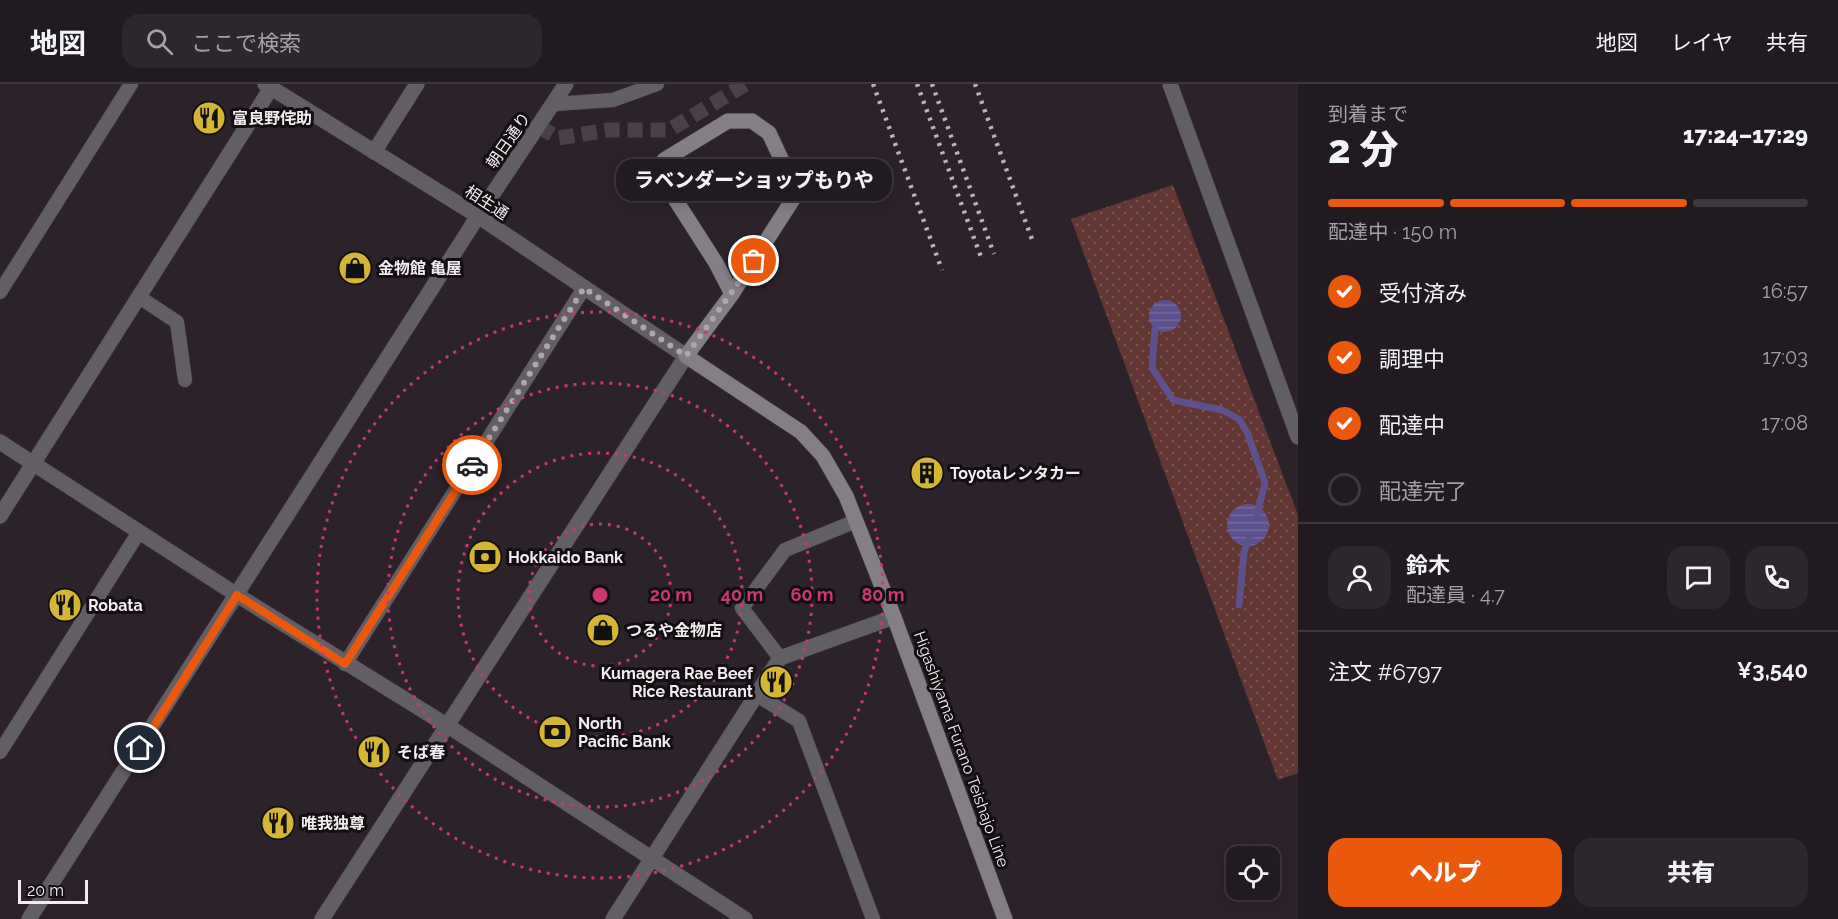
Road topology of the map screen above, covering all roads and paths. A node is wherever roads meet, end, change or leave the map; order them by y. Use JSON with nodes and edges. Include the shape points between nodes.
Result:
{"nodes":[{"id":1,"x":131,"y":84,"type":"edge"},
{"id":2,"x":417,"y":84,"type":"edge"},
{"id":3,"x":566,"y":84,"type":"edge"},
{"id":4,"x":657,"y":84,"type":"edge"},
{"id":5,"x":1170,"y":84,"type":"edge"},
{"id":6,"x":268,"y":86,"type":"edge"},
{"id":7,"x":555,"y":104,"type":"junction"},
{"id":8,"x":374,"y":152,"type":"junction"},
{"id":9,"x":478,"y":216,"type":"junction"},
{"id":10,"x":584,"y":288,"type":"junction"},
{"id":11,"x":0,"y":292,"type":"edge"},
{"id":12,"x":732,"y":294,"type":"junction"},
{"id":13,"x":139,"y":297,"type":"junction"},
{"id":14,"x":686,"y":356,"type":"junction"},
{"id":15,"x":185,"y":380,"type":"dead end"},
{"id":16,"x":1298,"y":437,"type":"edge"},
{"id":17,"x":0,"y":442,"type":"edge"},
{"id":18,"x":33,"y":464,"type":"junction"},
{"id":19,"x":0,"y":516,"type":"edge"},
{"id":20,"x":856,"y":521,"type":"junction"},
{"id":21,"x":139,"y":532,"type":"junction"},
{"id":22,"x":237,"y":595,"type":"junction"},
{"id":23,"x":894,"y":617,"type":"junction"},
{"id":24,"x":780,"y":658,"type":"junction"},
{"id":25,"x":345,"y":664,"type":"junction"},
{"id":26,"x":757,"y":695,"type":"junction"},
{"id":27,"x":447,"y":726,"type":"junction"},
{"id":28,"x":0,"y":752,"type":"edge"},
{"id":29,"x":652,"y":858,"type":"junction"},
{"id":30,"x":29,"y":919,"type":"edge"},
{"id":31,"x":322,"y":919,"type":"edge"},
{"id":32,"x":613,"y":919,"type":"edge"},
{"id":33,"x":745,"y":919,"type":"edge"},
{"id":34,"x":873,"y":919,"type":"edge"},
{"id":35,"x":1005,"y":919,"type":"edge"}],
"edges":[{"from":1,"to":11,"type":"lane"},
{"from":2,"to":8,"type":"street"},
{"from":3,"to":7,"type":"street","name":"朝日通り"},
{"from":4,"to":7,"type":"lane","via":[[613,100]]},
{"from":5,"to":16,"type":"street"},
{"from":6,"to":8,"type":"street","name":"相生通"},
{"from":6,"to":13,"type":"street"},
{"from":7,"to":9,"type":"street","name":"朝日通り"},
{"from":8,"to":9,"type":"street","name":"相生通"},
{"from":9,"to":10,"type":"street","name":"相生通"},
{"from":9,"to":22,"type":"street","name":"朝日通り"},
{"from":10,"to":14,"type":"street","name":"相生通"},
{"from":10,"to":25,"type":"lane"},
{"from":12,"to":12,"type":"main road","via":[[659,174],[664,160],[728,121],[752,121],[770,133],[797,193]]},
{"from":12,"to":14,"type":"main road"},
{"from":13,"to":15,"type":"lane","via":[[177,321]]},
{"from":13,"to":18,"type":"street"},
{"from":14,"to":20,"type":"main road","name":"Higashiyama Furano Teishajo Line","via":[[801,432],[823,456]]},
{"from":14,"to":27,"type":"street"},
{"from":17,"to":18,"type":"street"},
{"from":18,"to":19,"type":"street"},
{"from":18,"to":21,"type":"street"},
{"from":20,"to":23,"type":"main road","name":"Higashiyama Furano Teishajo Line"},
{"from":20,"to":24,"type":"lane","via":[[785,550],[742,608]]},
{"from":21,"to":22,"type":"street"},
{"from":21,"to":28,"type":"lane"},
{"from":22,"to":25,"type":"street"},
{"from":22,"to":30,"type":"street","name":"朝日通り"},
{"from":23,"to":24,"type":"street"},
{"from":23,"to":35,"type":"main road","name":"Higashiyama Furano Teishajo Line"},
{"from":24,"to":26,"type":"street"},
{"from":25,"to":27,"type":"street"},
{"from":26,"to":29,"type":"street"},
{"from":26,"to":34,"type":"lane","via":[[799,721]]},
{"from":27,"to":29,"type":"street"},
{"from":27,"to":31,"type":"street"},
{"from":29,"to":32,"type":"street"},
{"from":29,"to":33,"type":"street"}]}
